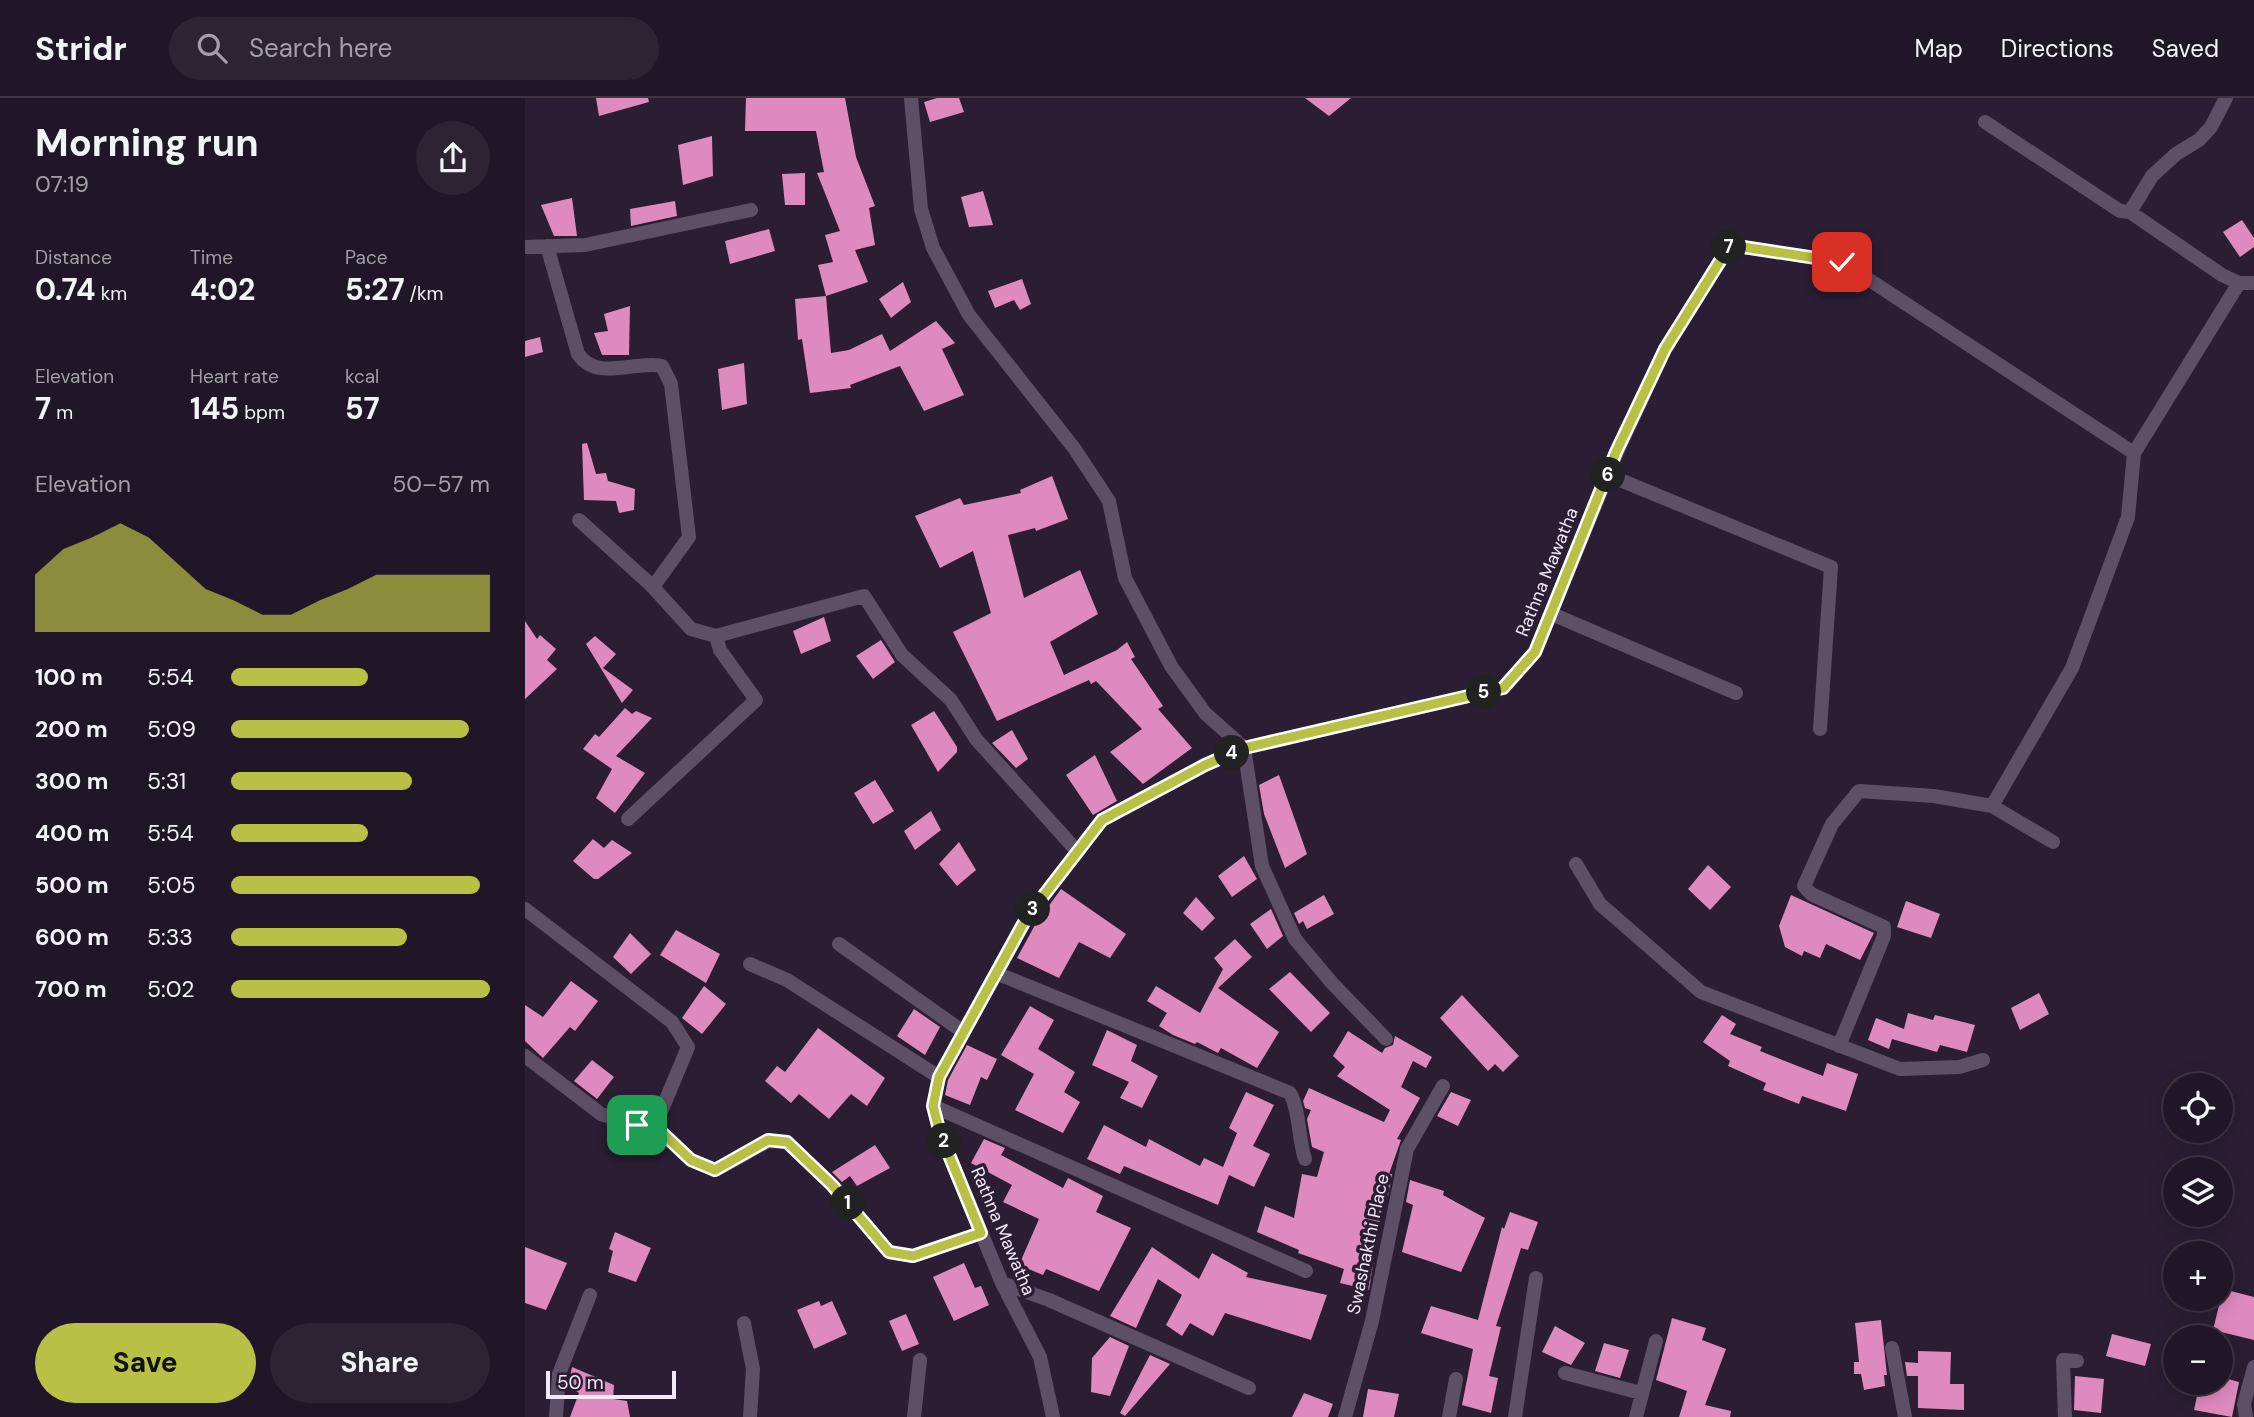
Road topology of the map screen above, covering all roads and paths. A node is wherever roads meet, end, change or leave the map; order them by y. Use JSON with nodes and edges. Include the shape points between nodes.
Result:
{"nodes":[{"id":1,"x":911,"y":98,"type":"edge"},
{"id":2,"x":2227,"y":98,"type":"edge"},
{"id":3,"x":1985,"y":122,"type":"dead end"},
{"id":4,"x":751,"y":210,"type":"dead end"},
{"id":5,"x":2130,"y":212,"type":"junction"},
{"id":6,"x":547,"y":246,"type":"junction"},
{"id":7,"x":525,"y":247,"type":"edge"},
{"id":8,"x":2239,"y":283,"type":"junction"},
{"id":9,"x":2254,"y":283,"type":"edge"},
{"id":10,"x":2134,"y":453,"type":"junction"},
{"id":11,"x":1608,"y":475,"type":"junction"},
{"id":12,"x":579,"y":520,"type":"dead end"},
{"id":13,"x":653,"y":587,"type":"junction"},
{"id":14,"x":1552,"y":614,"type":"junction"},
{"id":15,"x":716,"y":635,"type":"junction"},
{"id":16,"x":1736,"y":692,"type":"dead end"},
{"id":17,"x":1820,"y":729,"type":"dead end"},
{"id":18,"x":1244,"y":748,"type":"junction"},
{"id":19,"x":1992,"y":806,"type":"junction"},
{"id":20,"x":628,"y":819,"type":"dead end"},
{"id":21,"x":2053,"y":842,"type":"dead end"},
{"id":22,"x":1077,"y":851,"type":"junction"},
{"id":23,"x":1576,"y":864,"type":"dead end"},
{"id":24,"x":525,"y":909,"type":"edge"},
{"id":25,"x":839,"y":944,"type":"dead end"},
{"id":26,"x":750,"y":964,"type":"dead end"},
{"id":27,"x":996,"y":973,"type":"junction"},
{"id":28,"x":962,"y":1031,"type":"junction"},
{"id":29,"x":1386,"y":1039,"type":"dead end"},
{"id":30,"x":1839,"y":1046,"type":"junction"},
{"id":31,"x":525,"y":1056,"type":"edge"},
{"id":32,"x":1983,"y":1060,"type":"dead end"},
{"id":33,"x":939,"y":1077,"type":"junction"},
{"id":34,"x":1443,"y":1086,"type":"dead end"},
{"id":35,"x":933,"y":1106,"type":"junction"},
{"id":36,"x":655,"y":1126,"type":"junction"},
{"id":37,"x":1305,"y":1159,"type":"dead end"},
{"id":38,"x":981,"y":1233,"type":"junction"},
{"id":39,"x":1306,"y":1271,"type":"dead end"},
{"id":40,"x":1536,"y":1278,"type":"dead end"},
{"id":41,"x":1002,"y":1283,"type":"junction"},
{"id":42,"x":590,"y":1295,"type":"dead end"},
{"id":43,"x":744,"y":1323,"type":"dead end"},
{"id":44,"x":1656,"y":1341,"type":"dead end"},
{"id":45,"x":1892,"y":1349,"type":"dead end"},
{"id":46,"x":920,"y":1360,"type":"dead end"},
{"id":47,"x":2077,"y":1361,"type":"dead end"},
{"id":48,"x":2254,"y":1367,"type":"edge"},
{"id":49,"x":1565,"y":1373,"type":"dead end"},
{"id":50,"x":1456,"y":1379,"type":"dead end"},
{"id":51,"x":1249,"y":1388,"type":"dead end"},
{"id":52,"x":1641,"y":1393,"type":"junction"},
{"id":53,"x":557,"y":1417,"type":"edge"},
{"id":54,"x":750,"y":1417,"type":"edge"},
{"id":55,"x":914,"y":1417,"type":"edge"},
{"id":56,"x":1053,"y":1417,"type":"edge"},
{"id":57,"x":1345,"y":1417,"type":"edge"},
{"id":58,"x":1449,"y":1417,"type":"edge"},
{"id":59,"x":1515,"y":1417,"type":"edge"},
{"id":60,"x":1636,"y":1417,"type":"edge"},
{"id":61,"x":1905,"y":1417,"type":"edge"},
{"id":62,"x":2065,"y":1417,"type":"edge"},
{"id":63,"x":2246,"y":1417,"type":"edge"}],
"edges":[{"from":1,"to":18,"type":"street","via":[[921,209],[933,248],[969,315],[1066,437],[1109,501],[1125,578],[1171,666],[1205,713]]},
{"from":2,"to":5,"type":"street","via":[[2211,127],[2152,176]]},
{"from":3,"to":5,"type":"street","via":[[2120,211]]},
{"from":4,"to":6,"type":"street","via":[[586,245]]},
{"from":5,"to":8,"type":"street"},
{"from":6,"to":7,"type":"street"},
{"from":6,"to":13,"type":"street","via":[[577,354],[584,362],[592,367],[662,366],[671,384],[689,537]]},
{"from":8,"to":9,"type":"street"},
{"from":8,"to":10,"type":"street"},
{"from":10,"to":11,"type":"street","name":"Rathna Mawatha","via":[[1842,262],[1730,245],[1665,349]]},
{"from":10,"to":19,"type":"street","via":[[2128,517],[2073,668]]},
{"from":11,"to":14,"type":"street","name":"Rathna Mawatha"},
{"from":11,"to":17,"type":"street","via":[[1831,567]]},
{"from":12,"to":13,"type":"street"},
{"from":13,"to":15,"type":"street","via":[[691,629]]},
{"from":14,"to":16,"type":"street"},
{"from":14,"to":18,"type":"street","name":"Rathna Mawatha","via":[[1535,652],[1503,688]]},
{"from":15,"to":20,"type":"street","via":[[720,649],[756,700]]},
{"from":15,"to":22,"type":"street","via":[[864,596],[902,655],[951,700],[976,739]]},
{"from":18,"to":22,"type":"street","name":"Rathna Mawatha","via":[[1102,820]]},
{"from":18,"to":29,"type":"street","via":[[1262,866],[1295,939]]},
{"from":19,"to":21,"type":"street"},
{"from":19,"to":30,"type":"street","via":[[1859,791],[1832,824],[1804,886],[1811,894],[1884,928]]},
{"from":22,"to":27,"type":"street","name":"Rathna Mawatha","via":[[1027,917]]},
{"from":23,"to":30,"type":"street","via":[[1600,904],[1701,992]]},
{"from":24,"to":36,"type":"street","via":[[672,1022],[688,1047]]},
{"from":25,"to":28,"type":"street"},
{"from":26,"to":33,"type":"street","via":[[787,980]]},
{"from":27,"to":28,"type":"street","name":"Rathna Mawatha"},
{"from":27,"to":37,"type":"street","via":[[1290,1093],[1297,1104],[1297,1135]]},
{"from":28,"to":33,"type":"street","name":"Rathna Mawatha"},
{"from":30,"to":32,"type":"street","via":[[1900,1069],[1959,1067]]},
{"from":31,"to":36,"type":"street","via":[[601,1114]]},
{"from":33,"to":35,"type":"street","name":"Rathna Mawatha"},
{"from":34,"to":57,"type":"street","name":"Swashakthi Place","via":[[1407,1149],[1372,1321]]},
{"from":35,"to":38,"type":"street","name":"Rathna Mawatha"},
{"from":35,"to":39,"type":"street"},
{"from":36,"to":38,"type":"street","via":[[691,1160],[715,1170],[768,1140],[787,1142],[832,1185],[889,1252],[913,1256]]},
{"from":38,"to":41,"type":"street","name":"Rathna Mawatha"},
{"from":40,"to":59,"type":"street"},
{"from":41,"to":51,"type":"street"},
{"from":41,"to":56,"type":"street","name":"Rathna Mawatha","via":[[1040,1357]]},
{"from":42,"to":53,"type":"street","via":[[559,1374]]},
{"from":43,"to":54,"type":"street","via":[[753,1369]]},
{"from":44,"to":52,"type":"street"},
{"from":45,"to":61,"type":"street"},
{"from":46,"to":55,"type":"street"},
{"from":47,"to":62,"type":"street","via":[[2063,1360]]},
{"from":48,"to":63,"type":"street","via":[[2244,1404]]},
{"from":49,"to":52,"type":"street"},
{"from":50,"to":58,"type":"street"},
{"from":52,"to":60,"type":"street"}]}
